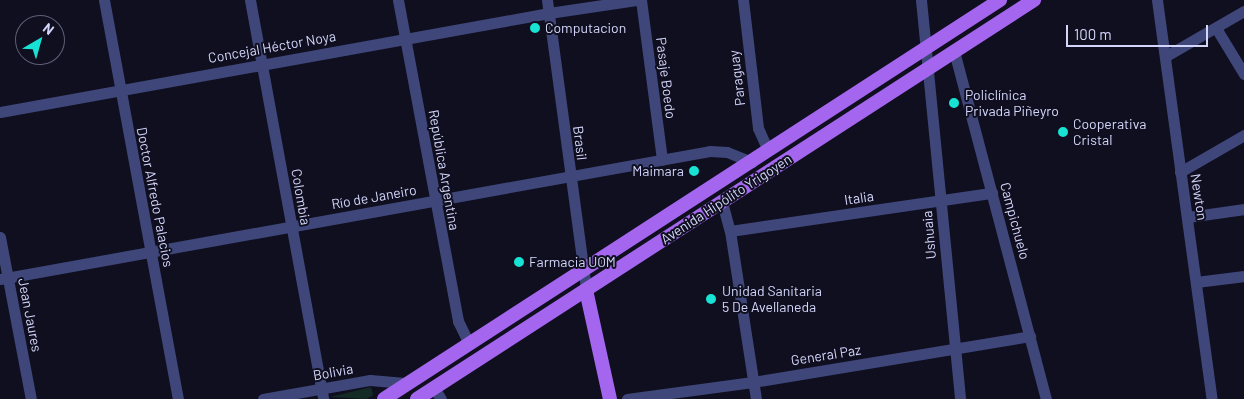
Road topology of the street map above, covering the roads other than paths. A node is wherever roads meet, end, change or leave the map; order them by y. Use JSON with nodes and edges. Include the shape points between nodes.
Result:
{"nodes":[{"id":1,"x":104,"y":0,"type":"edge"},
{"id":2,"x":250,"y":0,"type":"edge"},
{"id":3,"x":398,"y":0,"type":"edge"},
{"id":4,"x":547,"y":0,"type":"edge"},
{"id":5,"x":636,"y":0,"type":"edge"},
{"id":6,"x":641,"y":0,"type":"edge"},
{"id":7,"x":743,"y":0,"type":"edge"},
{"id":8,"x":921,"y":0,"type":"edge"},
{"id":9,"x":1000,"y":0,"type":"edge"},
{"id":10,"x":1034,"y":0,"type":"edge"},
{"id":11,"x":1157,"y":0,"type":"edge"},
{"id":12,"x":1244,"y":12,"type":"edge"},
{"id":13,"x":549,"y":13,"type":"junction"},
{"id":14,"x":1216,"y":28,"type":"junction"},
{"id":15,"x":405,"y":39,"type":"junction"},
{"id":16,"x":926,"y":48,"type":"junction"},
{"id":17,"x":954,"y":51,"type":"junction"},
{"id":18,"x":1166,"y":56,"type":"junction"},
{"id":19,"x":262,"y":64,"type":"junction"},
{"id":20,"x":928,"y":68,"type":"junction"},
{"id":21,"x":1244,"y":74,"type":"edge"},
{"id":22,"x":120,"y":90,"type":"junction"},
{"id":23,"x":0,"y":112,"type":"edge"},
{"id":24,"x":1244,"y":135,"type":"edge"},
{"id":25,"x":768,"y":150,"type":"junction"},
{"id":26,"x":662,"y":160,"type":"junction"},
{"id":27,"x":752,"y":162,"type":"junction"},
{"id":28,"x":1180,"y":172,"type":"junction"},
{"id":29,"x":570,"y":178,"type":"junction"},
{"id":30,"x":992,"y":193,"type":"junction"},
{"id":31,"x":434,"y":202,"type":"junction"},
{"id":32,"x":722,"y":202,"type":"junction"},
{"id":33,"x":941,"y":202,"type":"junction"},
{"id":34,"x":1244,"y":209,"type":"edge"},
{"id":35,"x":1188,"y":217,"type":"junction"},
{"id":36,"x":292,"y":227,"type":"junction"},
{"id":37,"x":730,"y":231,"type":"junction"},
{"id":38,"x":0,"y":238,"type":"edge"},
{"id":39,"x":151,"y":252,"type":"junction"},
{"id":40,"x":582,"y":272,"type":"junction"},
{"id":41,"x":1244,"y":276,"type":"edge"},
{"id":42,"x":4,"y":279,"type":"edge"},
{"id":43,"x":1196,"y":282,"type":"junction"},
{"id":44,"x":586,"y":290,"type":"junction"},
{"id":45,"x":1030,"y":336,"type":"junction"},
{"id":46,"x":469,"y":344,"type":"junction"},
{"id":47,"x":955,"y":349,"type":"junction"},
{"id":48,"x":753,"y":382,"type":"junction"},
{"id":49,"x":408,"y":383,"type":"junction"},
{"id":50,"x":322,"y":394,"type":"edge"},
{"id":51,"x":437,"y":394,"type":"edge"},
{"id":52,"x":31,"y":399,"type":"edge"},
{"id":53,"x":178,"y":399,"type":"edge"},
{"id":54,"x":263,"y":399,"type":"edge"},
{"id":55,"x":384,"y":399,"type":"edge"},
{"id":56,"x":417,"y":399,"type":"edge"},
{"id":57,"x":610,"y":399,"type":"edge"},
{"id":58,"x":626,"y":399,"type":"edge"},
{"id":59,"x":756,"y":399,"type":"edge"},
{"id":60,"x":960,"y":399,"type":"edge"},
{"id":61,"x":1046,"y":399,"type":"edge"},
{"id":62,"x":1212,"y":399,"type":"edge"}],
"edges":[{"from":1,"to":22,"type":"street","name":"Doctor Alfredo Palacios"},
{"from":2,"to":19,"type":"street","name":"Colombia"},
{"from":3,"to":15,"type":"street","name":"República Argentina"},
{"from":4,"to":13,"type":"street","name":"Brasil"},
{"from":5,"to":13,"type":"street","name":"Concejal Héctor Noya"},
{"from":6,"to":26,"type":"street","name":"Pasaje Boedo"},
{"from":7,"to":25,"type":"street","name":"Paraguay","via":[[758,128]]},
{"from":8,"to":16,"type":"street","name":"Ushuaia"},
{"from":9,"to":16,"type":"main road","name":"Avenida Hipólito Yrigoyen"},
{"from":10,"to":17,"type":"main road","name":"Avenida Hipólito Yrigoyen"},
{"from":11,"to":18,"type":"street","name":"Newton"},
{"from":12,"to":14,"type":"street"},
{"from":13,"to":15,"type":"street","name":"Concejal Héctor Noya"},
{"from":13,"to":29,"type":"street","name":"Brasil"},
{"from":14,"to":18,"type":"street"},
{"from":14,"to":21,"type":"street"},
{"from":15,"to":19,"type":"street","name":"Concejal Héctor Noya"},
{"from":15,"to":31,"type":"street","name":"República Argentina"},
{"from":16,"to":20,"type":"street","name":"Ushuaia"},
{"from":16,"to":25,"type":"main road","name":"Avenida Hipólito Yrigoyen"},
{"from":17,"to":20,"type":"main road","name":"Avenida Hipólito Yrigoyen"},
{"from":17,"to":30,"type":"street","name":"Campichuelo"},
{"from":18,"to":28,"type":"street","name":"Newton"},
{"from":19,"to":22,"type":"street","name":"Concejal Héctor Noya"},
{"from":19,"to":36,"type":"street","name":"Colombia"},
{"from":20,"to":32,"type":"main road","name":"Avenida Hipólito Yrigoyen"},
{"from":20,"to":33,"type":"street","name":"Ushuaia"},
{"from":22,"to":23,"type":"street","name":"Concejal Héctor Noya"},
{"from":22,"to":39,"type":"street","name":"Doctor Alfredo Palacios"},
{"from":24,"to":28,"type":"street"},
{"from":25,"to":27,"type":"main road","name":"Avenida Hipólito Yrigoyen"},
{"from":26,"to":27,"type":"street","name":"Río de Janeiro","via":[[710,151],[728,152]]},
{"from":26,"to":29,"type":"street","name":"Río de Janeiro"},
{"from":27,"to":40,"type":"main road","name":"Avenida Hipólito Yrigoyen"},
{"from":28,"to":35,"type":"street","name":"Newton"},
{"from":29,"to":31,"type":"street","name":"Río de Janeiro"},
{"from":29,"to":40,"type":"street","name":"Brasil"},
{"from":30,"to":33,"type":"street","name":"Italia"},
{"from":30,"to":45,"type":"street","name":"Campichuelo"},
{"from":31,"to":36,"type":"street","name":"Río de Janeiro"},
{"from":31,"to":46,"type":"street","name":"República Argentina","via":[[458,321]]},
{"from":32,"to":37,"type":"street"},
{"from":32,"to":44,"type":"main road","name":"Avenida Hipólito Yrigoyen"},
{"from":33,"to":37,"type":"street","name":"Italia"},
{"from":33,"to":47,"type":"street","name":"Ushuaia"},
{"from":34,"to":35,"type":"street"},
{"from":35,"to":43,"type":"street","name":"Newton"},
{"from":36,"to":39,"type":"street","name":"Río de Janeiro"},
{"from":36,"to":50,"type":"street","name":"Colombia"},
{"from":37,"to":48,"type":"street"},
{"from":38,"to":42,"type":"street","name":"Jean Jaures"},
{"from":39,"to":42,"type":"street","name":"Río de Janeiro"},
{"from":39,"to":53,"type":"street","name":"Doctor Alfredo Palacios"},
{"from":40,"to":44,"type":"street","name":"Brasil"},
{"from":40,"to":46,"type":"main road","name":"Avenida Hipólito Yrigoyen"},
{"from":41,"to":43,"type":"street"},
{"from":42,"to":52,"type":"street","name":"Jean Jaures"},
{"from":43,"to":62,"type":"street","name":"Newton"},
{"from":44,"to":51,"type":"main road","name":"Avenida Hipólito Yrigoyen"},
{"from":44,"to":57,"type":"main road"},
{"from":45,"to":47,"type":"street","name":"General Paz"},
{"from":45,"to":61,"type":"street","name":"Campichuelo"},
{"from":46,"to":49,"type":"main road","name":"Avenida Hipólito Yrigoyen"},
{"from":47,"to":48,"type":"street","name":"General Paz"},
{"from":47,"to":60,"type":"street","name":"Ushuaia"},
{"from":48,"to":58,"type":"street","name":"General Paz"},
{"from":48,"to":59,"type":"street"},
{"from":49,"to":50,"type":"street","name":"Bolivia","via":[[370,380]]},
{"from":49,"to":55,"type":"main road","name":"Avenida Hipólito Yrigoyen"},
{"from":50,"to":54,"type":"street","name":"Bolivia"},
{"from":51,"to":56,"type":"main road","name":"Avenida Hipólito Yrigoyen"}]}
